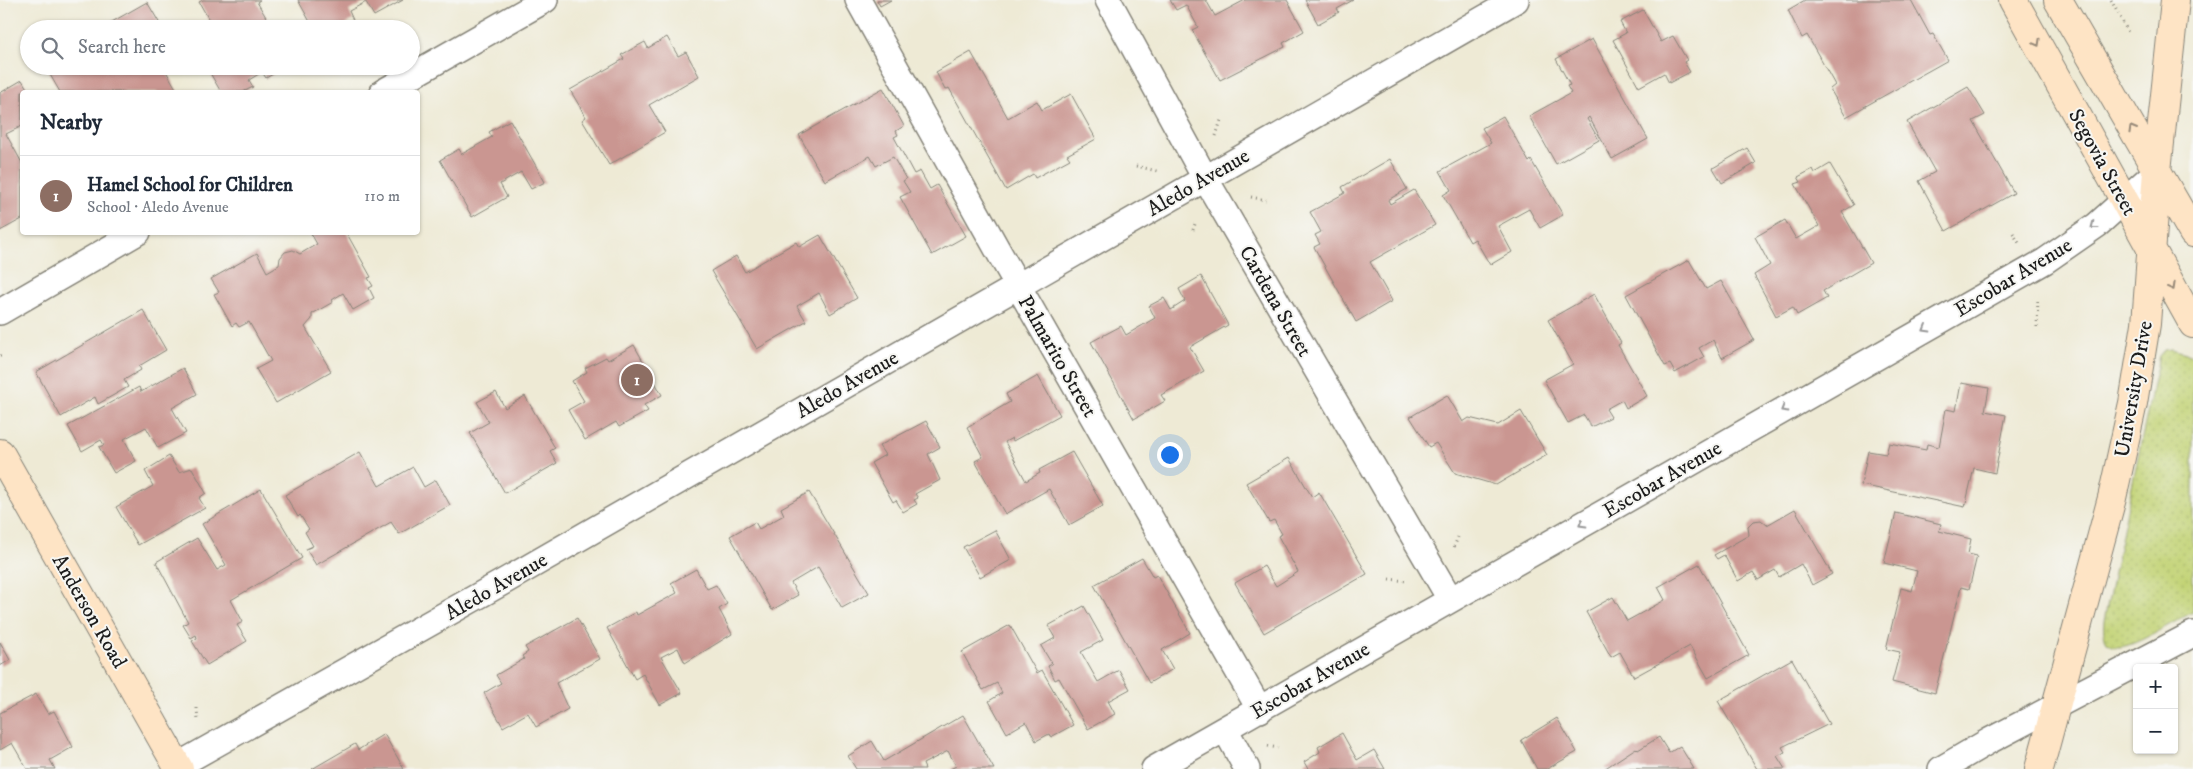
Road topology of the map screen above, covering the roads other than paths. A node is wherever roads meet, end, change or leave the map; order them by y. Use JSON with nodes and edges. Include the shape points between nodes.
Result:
{"nodes":[{"id":1,"x":544,"y":0,"type":"edge"},
{"id":2,"x":858,"y":0,"type":"edge"},
{"id":3,"x":1108,"y":0,"type":"edge"},
{"id":4,"x":1516,"y":0,"type":"edge"},
{"id":5,"x":2013,"y":0,"type":"edge"},
{"id":6,"x":2058,"y":0,"type":"edge"},
{"id":7,"x":2175,"y":0,"type":"edge"},
{"id":8,"x":420,"y":71,"type":"edge"},
{"id":9,"x":413,"y":75,"type":"edge"},
{"id":10,"x":386,"y":90,"type":"edge"},
{"id":11,"x":2157,"y":171,"type":"junction"},
{"id":12,"x":1204,"y":178,"type":"junction"},
{"id":13,"x":2124,"y":201,"type":"junction"},
{"id":14,"x":2193,"y":233,"type":"edge"},
{"id":15,"x":133,"y":235,"type":"edge"},
{"id":16,"x":2152,"y":251,"type":"junction"},
{"id":17,"x":1018,"y":285,"type":"junction"},
{"id":18,"x":0,"y":312,"type":"edge"},
{"id":19,"x":2193,"y":324,"type":"edge"},
{"id":20,"x":0,"y":453,"type":"edge"},
{"id":21,"x":1450,"y":599,"type":"junction"},
{"id":22,"x":2193,"y":634,"type":"edge"},
{"id":23,"x":2054,"y":707,"type":"junction"},
{"id":24,"x":1260,"y":710,"type":"junction"},
{"id":25,"x":1225,"y":729,"type":"junction"},
{"id":26,"x":178,"y":767,"type":"edge"},
{"id":27,"x":1154,"y":769,"type":"edge"},
{"id":28,"x":1247,"y":769,"type":"edge"},
{"id":29,"x":1941,"y":769,"type":"edge"},
{"id":30,"x":2038,"y":769,"type":"edge"}],
"edges":[{"from":1,"to":8,"type":"street"},
{"from":2,"to":17,"type":"street","name":"Palmarito Street"},
{"from":3,"to":12,"type":"street","name":"Cardena Street"},
{"from":4,"to":12,"type":"street","name":"Aledo Avenue"},
{"from":5,"to":13,"type":"street","name":"Segovia Street","one_way":true},
{"from":11,"to":6,"type":"street","name":"Segovia Street","one_way":true},
{"from":7,"to":11,"type":"street","name":"University Drive"},
{"from":9,"to":10,"type":"street"},
{"from":11,"to":13,"type":"street","name":"Escobar Avenue"},
{"from":11,"to":14,"type":"street","name":"Segovia Street"},
{"from":11,"to":16,"type":"street","name":"University Drive"},
{"from":12,"to":17,"type":"street","name":"Aledo Avenue"},
{"from":12,"to":21,"type":"street","name":"Cardena Street"},
{"from":13,"to":16,"type":"street","name":"Segovia Street"},
{"from":13,"to":21,"type":"street","name":"Escobar Avenue","one_way":true,"via":[[2045,261]]},
{"from":15,"to":18,"type":"street"},
{"from":16,"to":19,"type":"street","name":"Segovia Street","one_way":true},
{"from":16,"to":23,"type":"street","name":"University Drive","via":[[2146,324],[2131,413],[2112,498]]},
{"from":17,"to":24,"type":"street","name":"Palmarito Street"},
{"from":17,"to":26,"type":"street","name":"Aledo Avenue"},
{"from":20,"to":26,"type":"street","name":"Anderson Road"},
{"from":21,"to":24,"type":"street","name":"Escobar Avenue"},
{"from":22,"to":23,"type":"street"},
{"from":23,"to":29,"type":"street"},
{"from":23,"to":30,"type":"street","name":"University Drive"},
{"from":24,"to":25,"type":"street","name":"Escobar Avenue"},
{"from":25,"to":27,"type":"street","name":"Escobar Avenue"},
{"from":25,"to":28,"type":"street"}]}
